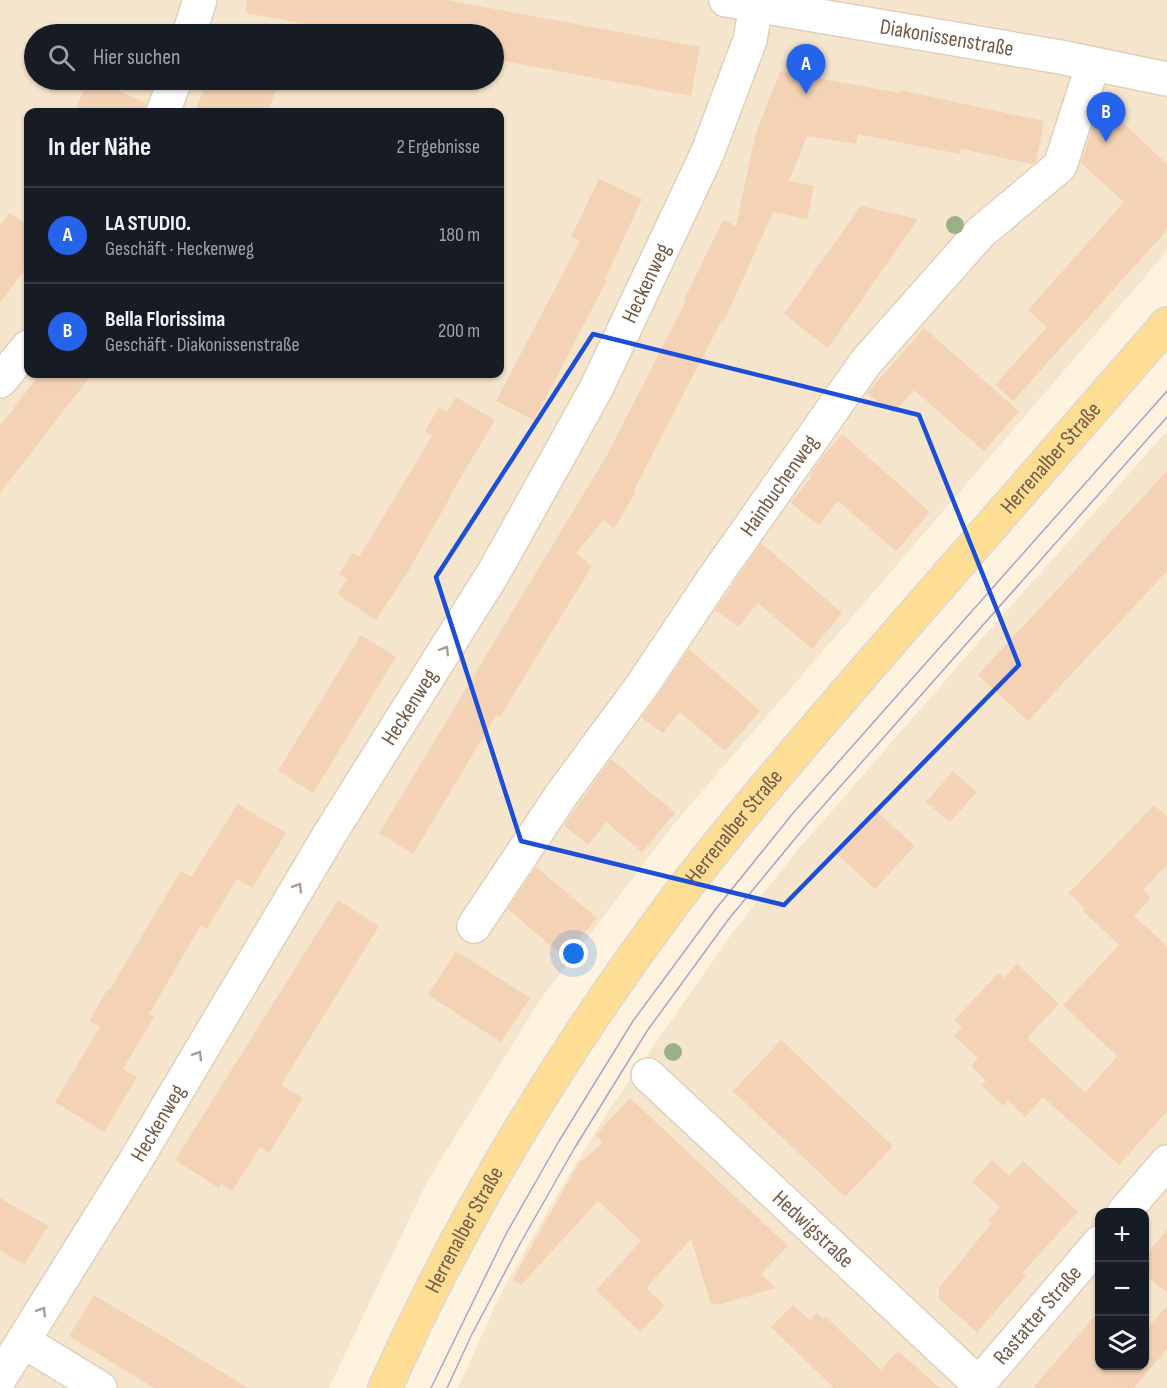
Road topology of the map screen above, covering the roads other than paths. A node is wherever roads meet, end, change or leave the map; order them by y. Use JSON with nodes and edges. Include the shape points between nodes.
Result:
{"nodes":[{"id":1,"x":200,"y":0,"type":"edge"},
{"id":2,"x":746,"y":2,"type":"edge"},
{"id":3,"x":192,"y":24,"type":"edge"},
{"id":4,"x":1093,"y":64,"type":"junction"},
{"id":5,"x":1167,"y":79,"type":"edge"},
{"id":6,"x":171,"y":90,"type":"edge"},
{"id":7,"x":164,"y":108,"type":"edge"},
{"id":8,"x":1167,"y":324,"type":"edge"},
{"id":9,"x":24,"y":352,"type":"edge"},
{"id":10,"x":0,"y":381,"type":"edge"},
{"id":11,"x":474,"y":926,"type":"dead end"},
{"id":12,"x":648,"y":1075,"type":"dead end"},
{"id":13,"x":1167,"y":1162,"type":"edge"},
{"id":14,"x":1127,"y":1208,"type":"edge"},
{"id":15,"x":1095,"y":1248,"type":"edge"},
{"id":16,"x":23,"y":1341,"type":"junction"},
{"id":17,"x":0,"y":1378,"type":"edge"},
{"id":18,"x":977,"y":1386,"type":"edge"},
{"id":19,"x":100,"y":1388,"type":"edge"},
{"id":20,"x":385,"y":1388,"type":"edge"}],
"edges":[{"from":1,"to":3,"type":"street"},
{"from":2,"to":4,"type":"street","name":"Diakonissenstraße"},
{"from":16,"to":2,"type":"street","name":"Heckenweg","one_way":true,"via":[[331,832],[494,572],[596,389],[696,180],[750,40]]},
{"from":4,"to":5,"type":"street","name":"Diakonissenstraße"},
{"from":4,"to":11,"type":"street","name":"Hainbuchenweg","via":[[1060,166],[980,233],[866,362],[641,687],[562,794]]},
{"from":6,"to":7,"type":"street"},
{"from":8,"to":20,"type":"main road","name":"Herrenalber Straße","via":[[744,812],[673,902],[595,1012],[498,1167],[413,1326]]},
{"from":9,"to":10,"type":"street"},
{"from":12,"to":18,"type":"street","name":"Hedwigstraße"},
{"from":13,"to":14,"type":"street"},
{"from":15,"to":18,"type":"street","name":"Rastatter Straße"},
{"from":16,"to":17,"type":"street","name":"Heckenweg"},
{"from":16,"to":19,"type":"street"}]}
